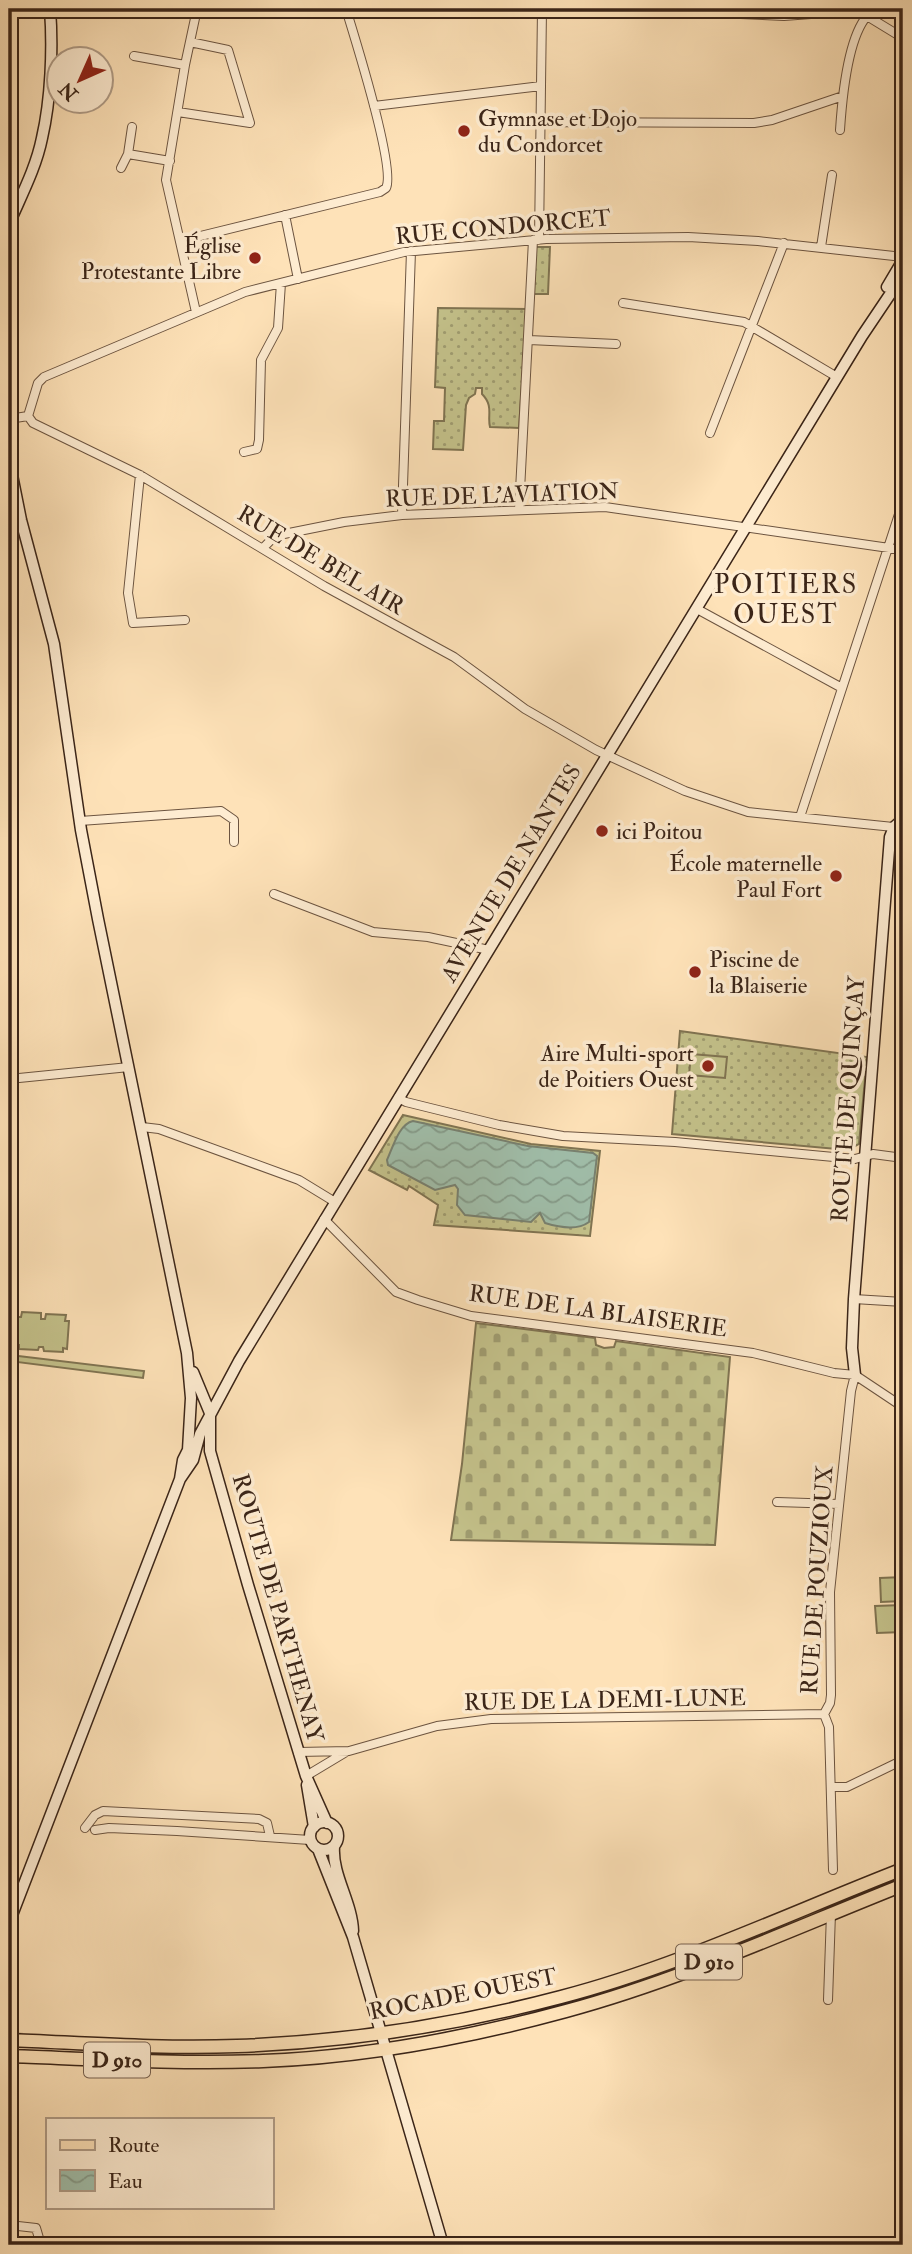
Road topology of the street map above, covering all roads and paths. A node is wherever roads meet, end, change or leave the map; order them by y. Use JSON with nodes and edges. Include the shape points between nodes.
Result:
{"nodes":[{"id":1,"x":50,"y":9,"type":"edge"},
{"id":2,"x":197,"y":9,"type":"edge"},
{"id":3,"x":346,"y":9,"type":"edge"},
{"id":4,"x":516,"y":9,"type":"edge"},
{"id":5,"x":846,"y":9,"type":"edge"},
{"id":6,"x":855,"y":9,"type":"edge"},
{"id":7,"x":542,"y":10,"type":"edge"},
{"id":8,"x":868,"y":12,"type":"edge"},
{"id":9,"x":903,"y":37,"type":"edge"},
{"id":10,"x":190,"y":42,"type":"junction"},
{"id":11,"x":134,"y":56,"type":"dead end"},
{"id":12,"x":185,"y":65,"type":"junction"},
{"id":13,"x":541,"y":86,"type":"junction"},
{"id":14,"x":843,"y":96,"type":"junction"},
{"id":15,"x":374,"y":106,"type":"junction"},
{"id":16,"x":178,"y":112,"type":"junction"},
{"id":17,"x":541,"y":122,"type":"junction"},
{"id":18,"x":132,"y":127,"type":"dead end"},
{"id":19,"x":840,"y":131,"type":"dead end"},
{"id":20,"x":128,"y":153,"type":"junction"},
{"id":21,"x":170,"y":161,"type":"junction"},
{"id":22,"x":121,"y":168,"type":"dead end"},
{"id":23,"x":832,"y":175,"type":"dead end"},
{"id":24,"x":285,"y":215,"type":"junction"},
{"id":25,"x":9,"y":224,"type":"edge"},
{"id":26,"x":180,"y":240,"type":"junction"},
{"id":27,"x":536,"y":240,"type":"junction"},
{"id":28,"x":784,"y":243,"type":"junction"},
{"id":29,"x":821,"y":247,"type":"junction"},
{"id":30,"x":411,"y":251,"type":"junction"},
{"id":31,"x":903,"y":259,"type":"edge"},
{"id":32,"x":903,"y":275,"type":"edge"},
{"id":33,"x":298,"y":279,"type":"junction"},
{"id":34,"x":281,"y":283,"type":"junction"},
{"id":35,"x":623,"y":303,"type":"dead end"},
{"id":36,"x":196,"y":312,"type":"junction"},
{"id":37,"x":752,"y":326,"type":"junction"},
{"id":38,"x":862,"y":336,"type":"junction"},
{"id":39,"x":529,"y":340,"type":"junction"},
{"id":40,"x":616,"y":344,"type":"dead end"},
{"id":41,"x":837,"y":377,"type":"junction"},
{"id":42,"x":9,"y":419,"type":"edge"},
{"id":43,"x":30,"y":419,"type":"junction"},
{"id":44,"x":710,"y":433,"type":"dead end"},
{"id":45,"x":244,"y":452,"type":"dead end"},
{"id":46,"x":9,"y":460,"type":"edge"},
{"id":47,"x":140,"y":475,"type":"junction"},
{"id":48,"x":903,"y":502,"type":"edge"},
{"id":49,"x":19,"y":510,"type":"junction"},
{"id":50,"x":519,"y":510,"type":"junction"},
{"id":51,"x":402,"y":515,"type":"junction"},
{"id":52,"x":9,"y":525,"type":"edge"},
{"id":53,"x":747,"y":528,"type":"junction"},
{"id":54,"x":263,"y":548,"type":"junction"},
{"id":55,"x":887,"y":548,"type":"junction"},
{"id":56,"x":903,"y":550,"type":"edge"},
{"id":57,"x":697,"y":609,"type":"junction"},
{"id":58,"x":185,"y":620,"type":"dead end"},
{"id":59,"x":842,"y":688,"type":"junction"},
{"id":60,"x":608,"y":754,"type":"junction"},
{"id":61,"x":800,"y":817,"type":"junction"},
{"id":62,"x":80,"y":821,"type":"junction"},
{"id":63,"x":900,"y":825,"type":"edge"},
{"id":64,"x":234,"y":842,"type":"dead end"},
{"id":65,"x":274,"y":894,"type":"dead end"},
{"id":66,"x":489,"y":950,"type":"junction"},
{"id":67,"x":129,"y":1067,"type":"junction"},
{"id":68,"x":9,"y":1079,"type":"edge"},
{"id":69,"x":398,"y":1098,"type":"junction"},
{"id":70,"x":142,"y":1127,"type":"junction"},
{"id":71,"x":864,"y":1155,"type":"junction"},
{"id":72,"x":903,"y":1158,"type":"edge"},
{"id":73,"x":335,"y":1202,"type":"junction"},
{"id":74,"x":324,"y":1219,"type":"junction"},
{"id":75,"x":853,"y":1299,"type":"junction"},
{"id":76,"x":903,"y":1303,"type":"edge"},
{"id":77,"x":187,"y":1353,"type":"junction"},
{"id":78,"x":855,"y":1375,"type":"junction"},
{"id":79,"x":191,"y":1398,"type":"junction"},
{"id":80,"x":903,"y":1407,"type":"edge"},
{"id":81,"x":210,"y":1413,"type":"junction"},
{"id":82,"x":200,"y":1434,"type":"junction"},
{"id":83,"x":187,"y":1450,"type":"junction"},
{"id":84,"x":210,"y":1451,"type":"junction"},
{"id":85,"x":180,"y":1479,"type":"junction"},
{"id":86,"x":778,"y":1502,"type":"dead end"},
{"id":87,"x":839,"y":1504,"type":"junction"},
{"id":88,"x":824,"y":1714,"type":"junction"},
{"id":89,"x":349,"y":1751,"type":"junction"},
{"id":90,"x":299,"y":1752,"type":"junction"},
{"id":91,"x":903,"y":1760,"type":"edge"},
{"id":92,"x":306,"y":1776,"type":"junction"},
{"id":93,"x":831,"y":1787,"type":"junction"},
{"id":94,"x":327,"y":1823,"type":"junction"},
{"id":95,"x":313,"y":1827,"type":"junction"},
{"id":96,"x":85,"y":1828,"type":"dead end"},
{"id":97,"x":95,"y":1830,"type":"dead end"},
{"id":98,"x":270,"y":1836,"type":"junction"},
{"id":99,"x":310,"y":1840,"type":"junction"},
{"id":100,"x":334,"y":1847,"type":"junction"},
{"id":101,"x":318,"y":1849,"type":"junction"},
{"id":102,"x":903,"y":1868,"type":"edge"},
{"id":103,"x":833,"y":1870,"type":"dead end"},
{"id":104,"x":903,"y":1885,"type":"edge"},
{"id":105,"x":831,"y":1913,"type":"junction"},
{"id":106,"x":9,"y":1923,"type":"edge"},
{"id":107,"x":353,"y":1937,"type":"junction"},
{"id":108,"x":828,"y":2000,"type":"dead end"},
{"id":109,"x":382,"y":2034,"type":"junction"},
{"id":110,"x":9,"y":2040,"type":"edge"},
{"id":111,"x":386,"y":2049,"type":"junction"},
{"id":112,"x":9,"y":2056,"type":"edge"},
{"id":113,"x":9,"y":2225,"type":"edge"},
{"id":114,"x":41,"y":2245,"type":"edge"},
{"id":115,"x":443,"y":2245,"type":"edge"}],
"edges":[{"from":1,"to":25,"type":"main road","via":[[42,138]]},
{"from":2,"to":10,"type":"street"},
{"from":3,"to":15,"type":"street"},
{"from":4,"to":7,"type":"street"},
{"from":5,"to":7,"type":"street","via":[[784,16]]},
{"from":6,"to":8,"type":"street"},
{"from":7,"to":13,"type":"street"},
{"from":8,"to":9,"type":"street"},
{"from":8,"to":14,"type":"street","via":[[858,26]]},
{"from":10,"to":12,"type":"street"},
{"from":10,"to":16,"type":"street","via":[[228,50],[250,123]]},
{"from":11,"to":12,"type":"street","via":[[145,62]]},
{"from":12,"to":16,"type":"street"},
{"from":13,"to":15,"type":"street"},
{"from":13,"to":17,"type":"street"},
{"from":14,"to":17,"type":"street","via":[[754,123]]},
{"from":14,"to":19,"type":"street"},
{"from":15,"to":24,"type":"street","via":[[389,177],[386,187]]},
{"from":16,"to":21,"type":"street"},
{"from":17,"to":27,"type":"street"},
{"from":18,"to":20,"type":"street"},
{"from":20,"to":21,"type":"street"},
{"from":20,"to":22,"type":"street"},
{"from":21,"to":26,"type":"street","via":[[166,180]]},
{"from":23,"to":29,"type":"street"},
{"from":24,"to":26,"type":"street"},
{"from":24,"to":33,"type":"street"},
{"from":26,"to":36,"type":"street"},
{"from":27,"to":28,"type":"street","name":"RUE CONDORCET","via":[[688,236]]},
{"from":27,"to":30,"type":"street","name":"RUE CONDORCET"},
{"from":27,"to":39,"type":"street"},
{"from":28,"to":29,"type":"street","name":"RUE CONDORCET"},
{"from":28,"to":37,"type":"street"},
{"from":29,"to":31,"type":"street","name":"RUE CONDORCET"},
{"from":30,"to":33,"type":"street","name":"RUE CONDORCET"},
{"from":30,"to":51,"type":"street"},
{"from":31,"to":38,"type":"main road","name":"AVENUE DE NANTES"},
{"from":32,"to":38,"type":"main road","name":"AVENUE DE NANTES"},
{"from":33,"to":34,"type":"street","name":"RUE CONDORCET"},
{"from":34,"to":36,"type":"street","name":"RUE CONDORCET"},
{"from":34,"to":45,"type":"street","via":[[278,328],[261,360],[259,440],[257,449]]},
{"from":35,"to":37,"type":"street"},
{"from":36,"to":43,"type":"street","name":"RUE CONDORCET","via":[[41,379]]},
{"from":37,"to":41,"type":"street"},
{"from":37,"to":44,"type":"street"},
{"from":38,"to":41,"type":"main road","name":"AVENUE DE NANTES"},
{"from":39,"to":40,"type":"street"},
{"from":39,"to":50,"type":"street"},
{"from":41,"to":53,"type":"main road","name":"AVENUE DE NANTES"},
{"from":42,"to":43,"type":"street"},
{"from":43,"to":47,"type":"street","name":"RUE DE BEL AIR"},
{"from":46,"to":49,"type":"main road"},
{"from":47,"to":54,"type":"street","name":"RUE DE BEL AIR"},
{"from":47,"to":58,"type":"street","via":[[128,593],[133,623]]},
{"from":48,"to":55,"type":"street"},
{"from":49,"to":52,"type":"street"},
{"from":49,"to":62,"type":"main road","via":[[54,643]]},
{"from":50,"to":51,"type":"street","name":"RUE DE L'AVIATION"},
{"from":50,"to":53,"type":"street","name":"RUE DE L'AVIATION","via":[[605,507]]},
{"from":51,"to":54,"type":"street","name":"RUE DE L'AVIATION","via":[[279,535]]},
{"from":53,"to":55,"type":"street","name":"RUE DE L'AVIATION"},
{"from":53,"to":57,"type":"main road","name":"AVENUE DE NANTES"},
{"from":54,"to":60,"type":"street","name":"RUE DE BEL AIR","via":[[454,657],[525,709]]},
{"from":55,"to":56,"type":"street","name":"RUE DE L'AVIATION"},
{"from":55,"to":59,"type":"street"},
{"from":57,"to":59,"type":"street"},
{"from":57,"to":60,"type":"main road","name":"AVENUE DE NANTES"},
{"from":59,"to":61,"type":"street"},
{"from":60,"to":61,"type":"street","name":"RUE DE BEL AIR","via":[[685,791],[748,813]]},
{"from":60,"to":66,"type":"main road","name":"AVENUE DE NANTES"},
{"from":61,"to":63,"type":"street","name":"RUE DE BEL AIR"},
{"from":62,"to":64,"type":"street","via":[[221,811],[234,820]]},
{"from":62,"to":67,"type":"main road"},
{"from":63,"to":71,"type":"main road","name":"ROUTE DE QUINÇAY","via":[[890,837]]},
{"from":65,"to":66,"type":"street","via":[[373,932]]},
{"from":66,"to":69,"type":"main road","name":"AVENUE DE NANTES"},
{"from":67,"to":68,"type":"street"},
{"from":67,"to":70,"type":"main road"},
{"from":69,"to":71,"type":"street","via":[[499,1125],[563,1136],[860,1159]]},
{"from":69,"to":73,"type":"main road","name":"AVENUE DE NANTES"},
{"from":70,"to":73,"type":"street","via":[[159,1129],[299,1180]]},
{"from":70,"to":77,"type":"main road"},
{"from":71,"to":72,"type":"street"},
{"from":71,"to":75,"type":"main road","name":"ROUTE DE QUINÇAY"},
{"from":73,"to":74,"type":"main road","name":"AVENUE DE NANTES"},
{"from":74,"to":78,"type":"street","name":"RUE DE LA BLAISERIE","via":[[396,1292],[471,1315],[753,1353]]},
{"from":74,"to":81,"type":"main road","name":"AVENUE DE NANTES"},
{"from":75,"to":76,"type":"street"},
{"from":75,"to":78,"type":"main road","name":"ROUTE DE QUINÇAY"},
{"from":77,"to":79,"type":"main road"},
{"from":77,"to":81,"type":"main road"},
{"from":78,"to":80,"type":"street"},
{"from":78,"to":87,"type":"street","name":"RUE DE POUZIOUX"},
{"from":79,"to":82,"type":"main road","name":"ROUTE DE PARTHENAY"},
{"from":79,"to":83,"type":"main road"},
{"from":81,"to":82,"type":"main road","name":"AVENUE DE NANTES"},
{"from":81,"to":84,"type":"main road","name":"ROUTE DE PARTHENAY"},
{"from":82,"to":83,"type":"main road"},
{"from":82,"to":84,"type":"main road","name":"ROUTE DE PARTHENAY"},
{"from":82,"to":85,"type":"main road","via":[[194,1458]]},
{"from":83,"to":85,"type":"main road"},
{"from":84,"to":90,"type":"main road","name":"ROUTE DE PARTHENAY"},
{"from":85,"to":106,"type":"main road"},
{"from":86,"to":87,"type":"street"},
{"from":87,"to":88,"type":"street","name":"RUE DE POUZIOUX","via":[[830,1592],[831,1695]]},
{"from":88,"to":89,"type":"street","name":"RUE DE LA DEMI-LUNE","via":[[491,1719],[437,1726]]},
{"from":88,"to":93,"type":"street","name":"RUE DE POUZIOUX","via":[[829,1727]]},
{"from":89,"to":90,"type":"street","name":"RUE DE LA DEMI-LUNE"},
{"from":89,"to":92,"type":"street","name":"RUE DE LA DEMI-LUNE"},
{"from":90,"to":92,"type":"main road","name":"ROUTE DE PARTHENAY"},
{"from":91,"to":93,"type":"street","via":[[846,1787]]},
{"from":92,"to":94,"type":"main road","name":"ROUTE DE PARTHENAY"},
{"from":92,"to":95,"type":"main road","name":"ROUTE DE PARTHENAY"},
{"from":93,"to":103,"type":"street","name":"RUE DE POUZIOUX"},
{"from":94,"to":95,"type":"main road"},
{"from":94,"to":100,"type":"main road","via":[[338,1834]]},
{"from":95,"to":99,"type":"main road"},
{"from":96,"to":98,"type":"street","via":[[103,1811],[259,1819],[267,1823]]},
{"from":97,"to":98,"type":"street"},
{"from":98,"to":99,"type":"street"},
{"from":99,"to":101,"type":"main road"},
{"from":100,"to":101,"type":"main road"},
{"from":100,"to":107,"type":"main road"},
{"from":101,"to":107,"type":"main road"},
{"from":102,"to":109,"type":"main road","name":"ROCADE OUEST","number":"D 910","via":[[581,1991],[507,2011]]},
{"from":104,"to":105,"type":"main road","name":"ROCADE OUEST","number":"D 910"},
{"from":105,"to":108,"type":"street"},
{"from":105,"to":111,"type":"main road","name":"ROCADE OUEST","number":"D 910","via":[[585,2006]]},
{"from":107,"to":109,"type":"main road"},
{"from":109,"to":110,"type":"main road","name":"ROCADE OUEST","number":"D 910","via":[[237,2046]]},
{"from":109,"to":111,"type":"main road"},
{"from":111,"to":112,"type":"main road","number":"D 910","via":[[263,2061]]},
{"from":111,"to":115,"type":"main road"},
{"from":113,"to":114,"type":"street","via":[[36,2228]]}]}
